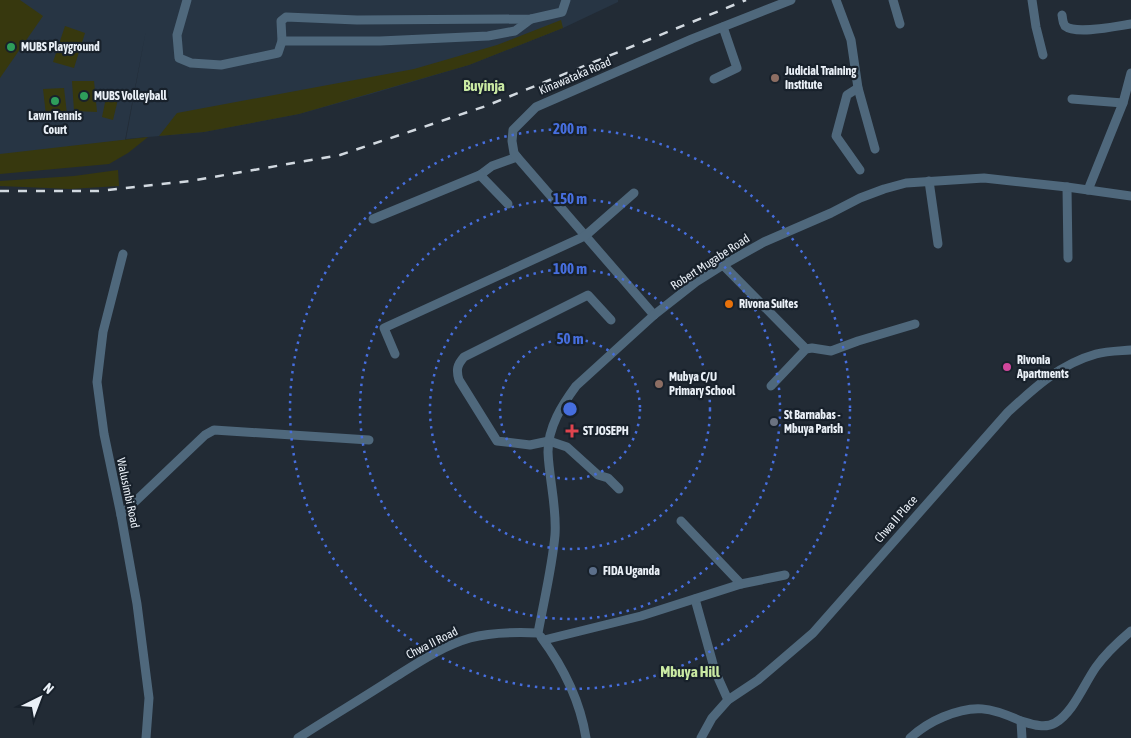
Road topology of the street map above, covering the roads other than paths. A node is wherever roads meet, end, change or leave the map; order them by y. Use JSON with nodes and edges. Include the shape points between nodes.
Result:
{"nodes":[{"id":1,"x":188,"y":0,"type":"edge"},
{"id":2,"x":566,"y":0,"type":"edge"},
{"id":3,"x":790,"y":0,"type":"edge"},
{"id":4,"x":836,"y":0,"type":"edge"},
{"id":5,"x":893,"y":0,"type":"edge"},
{"id":6,"x":1032,"y":0,"type":"edge"},
{"id":7,"x":1062,"y":15,"type":"dead end"},
{"id":8,"x":531,"y":19,"type":"junction"},
{"id":9,"x":900,"y":24,"type":"dead end"},
{"id":10,"x":1131,"y":24,"type":"edge"},
{"id":11,"x":723,"y":27,"type":"junction"},
{"id":12,"x":282,"y":41,"type":"junction"},
{"id":13,"x":1043,"y":55,"type":"dead end"},
{"id":14,"x":1131,"y":73,"type":"edge"},
{"id":15,"x":714,"y":78,"type":"dead end"},
{"id":16,"x":858,"y":88,"type":"junction"},
{"id":17,"x":1072,"y":99,"type":"dead end"},
{"id":18,"x":1123,"y":103,"type":"junction"},
{"id":19,"x":874,"y":149,"type":"dead end"},
{"id":20,"x":517,"y":157,"type":"junction"},
{"id":21,"x":860,"y":170,"type":"dead end"},
{"id":22,"x":480,"y":176,"type":"junction"},
{"id":23,"x":929,"y":181,"type":"junction"},
{"id":24,"x":1068,"y":187,"type":"junction"},
{"id":25,"x":1088,"y":190,"type":"junction"},
{"id":26,"x":634,"y":193,"type":"dead end"},
{"id":27,"x":1131,"y":196,"type":"edge"},
{"id":28,"x":508,"y":204,"type":"dead end"},
{"id":29,"x":373,"y":219,"type":"dead end"},
{"id":30,"x":586,"y":236,"type":"junction"},
{"id":31,"x":938,"y":244,"type":"dead end"},
{"id":32,"x":123,"y":254,"type":"dead end"},
{"id":33,"x":1068,"y":258,"type":"dead end"},
{"id":34,"x":723,"y":265,"type":"junction"},
{"id":35,"x":654,"y":315,"type":"junction"},
{"id":36,"x":611,"y":320,"type":"dead end"},
{"id":37,"x":915,"y":324,"type":"dead end"},
{"id":38,"x":806,"y":349,"type":"junction"},
{"id":39,"x":1131,"y":350,"type":"edge"},
{"id":40,"x":395,"y":354,"type":"dead end"},
{"id":41,"x":772,"y":386,"type":"dead end"},
{"id":42,"x":369,"y":440,"type":"dead end"},
{"id":43,"x":549,"y":441,"type":"junction"},
{"id":44,"x":619,"y":489,"type":"dead end"},
{"id":45,"x":121,"y":515,"type":"junction"},
{"id":46,"x":681,"y":521,"type":"dead end"},
{"id":47,"x":784,"y":575,"type":"dead end"},
{"id":48,"x":741,"y":584,"type":"junction"},
{"id":49,"x":695,"y":599,"type":"junction"},
{"id":50,"x":1131,"y":631,"type":"edge"},
{"id":51,"x":541,"y":636,"type":"junction"},
{"id":52,"x":728,"y":700,"type":"junction"},
{"id":53,"x":1021,"y":720,"type":"junction"},
{"id":54,"x":146,"y":738,"type":"edge"},
{"id":55,"x":298,"y":738,"type":"edge"},
{"id":56,"x":586,"y":738,"type":"edge"},
{"id":57,"x":701,"y":738,"type":"edge"},
{"id":58,"x":910,"y":738,"type":"edge"},
{"id":59,"x":1022,"y":738,"type":"edge"}],
"edges":[{"from":1,"to":12,"type":"street","via":[[177,35],[179,58],[186,62],[221,65],[242,61],[278,53]]},
{"from":2,"to":8,"type":"street","via":[[562,12]]},
{"from":3,"to":11,"type":"street","name":"Kinawataka Road"},
{"from":4,"to":16,"type":"street","via":[[851,40]]},
{"from":5,"to":9,"type":"street"},
{"from":6,"to":13,"type":"street"},
{"from":7,"to":10,"type":"street","via":[[1062,22],[1077,30]]},
{"from":8,"to":12,"type":"street","via":[[515,31],[488,36]]},
{"from":8,"to":12,"type":"street","via":[[286,17],[281,21]]},
{"from":11,"to":15,"type":"street","via":[[737,68]]},
{"from":11,"to":20,"type":"street","name":"Kinawataka Road","via":[[536,106],[513,130],[512,141]]},
{"from":14,"to":18,"type":"street"},
{"from":16,"to":19,"type":"street"},
{"from":16,"to":21,"type":"street","via":[[847,95],[836,136]]},
{"from":17,"to":18,"type":"street"},
{"from":18,"to":25,"type":"street"},
{"from":20,"to":22,"type":"street","via":[[492,166]]},
{"from":20,"to":30,"type":"street"},
{"from":22,"to":28,"type":"street"},
{"from":22,"to":29,"type":"street"},
{"from":23,"to":24,"type":"street","name":"Robert Mugabe Road","via":[[984,178]]},
{"from":23,"to":31,"type":"street"},
{"from":23,"to":34,"type":"street","name":"Robert Mugabe Road","via":[[906,183],[860,198],[764,242]]},
{"from":24,"to":25,"type":"street","name":"Robert Mugabe Road"},
{"from":24,"to":33,"type":"street"},
{"from":25,"to":27,"type":"street","name":"Robert Mugabe Road"},
{"from":26,"to":30,"type":"street"},
{"from":30,"to":35,"type":"street"},
{"from":30,"to":40,"type":"street","via":[[384,328]]},
{"from":32,"to":45,"type":"street","name":"Walusimbi Road","via":[[103,332],[97,382]]},
{"from":34,"to":35,"type":"street","name":"Robert Mugabe Road"},
{"from":34,"to":38,"type":"street"},
{"from":35,"to":43,"type":"street","name":"Robert Mugabe Road","via":[[576,386],[555,420]]},
{"from":36,"to":43,"type":"street","via":[[588,295],[464,357],[459,363],[456,371],[460,380],[498,441],[530,445]]},
{"from":37,"to":38,"type":"street","via":[[831,351]]},
{"from":38,"to":41,"type":"street"},
{"from":39,"to":52,"type":"street","name":"Chwa II Place","via":[[1095,355],[1071,364],[1046,378],[1025,396],[813,633],[758,680]]},
{"from":42,"to":45,"type":"street","via":[[214,430]]},
{"from":43,"to":44,"type":"street","via":[[567,447]]},
{"from":43,"to":51,"type":"street","name":"Robert Mugabe Road","via":[[555,533]]},
{"from":45,"to":54,"type":"street","name":"Walusimbi Road","via":[[149,698]]},
{"from":46,"to":48,"type":"street"},
{"from":47,"to":48,"type":"street","name":"Chwa II Road"},
{"from":48,"to":49,"type":"street","name":"Chwa II Road"},
{"from":49,"to":51,"type":"street","name":"Chwa II Road","via":[[641,616]]},
{"from":49,"to":52,"type":"street","via":[[715,671]]},
{"from":50,"to":53,"type":"street","via":[[1096,666],[1065,715],[1053,724],[1042,726]]},
{"from":51,"to":55,"type":"street","name":"Chwa II Road","via":[[502,632],[452,645]]},
{"from":51,"to":56,"type":"street","via":[[567,675],[578,700]]},
{"from":52,"to":57,"type":"street","name":"Chwa II Place","via":[[712,718]]},
{"from":53,"to":58,"type":"street","via":[[992,710],[962,709],[932,722]]},
{"from":53,"to":59,"type":"street"}]}
